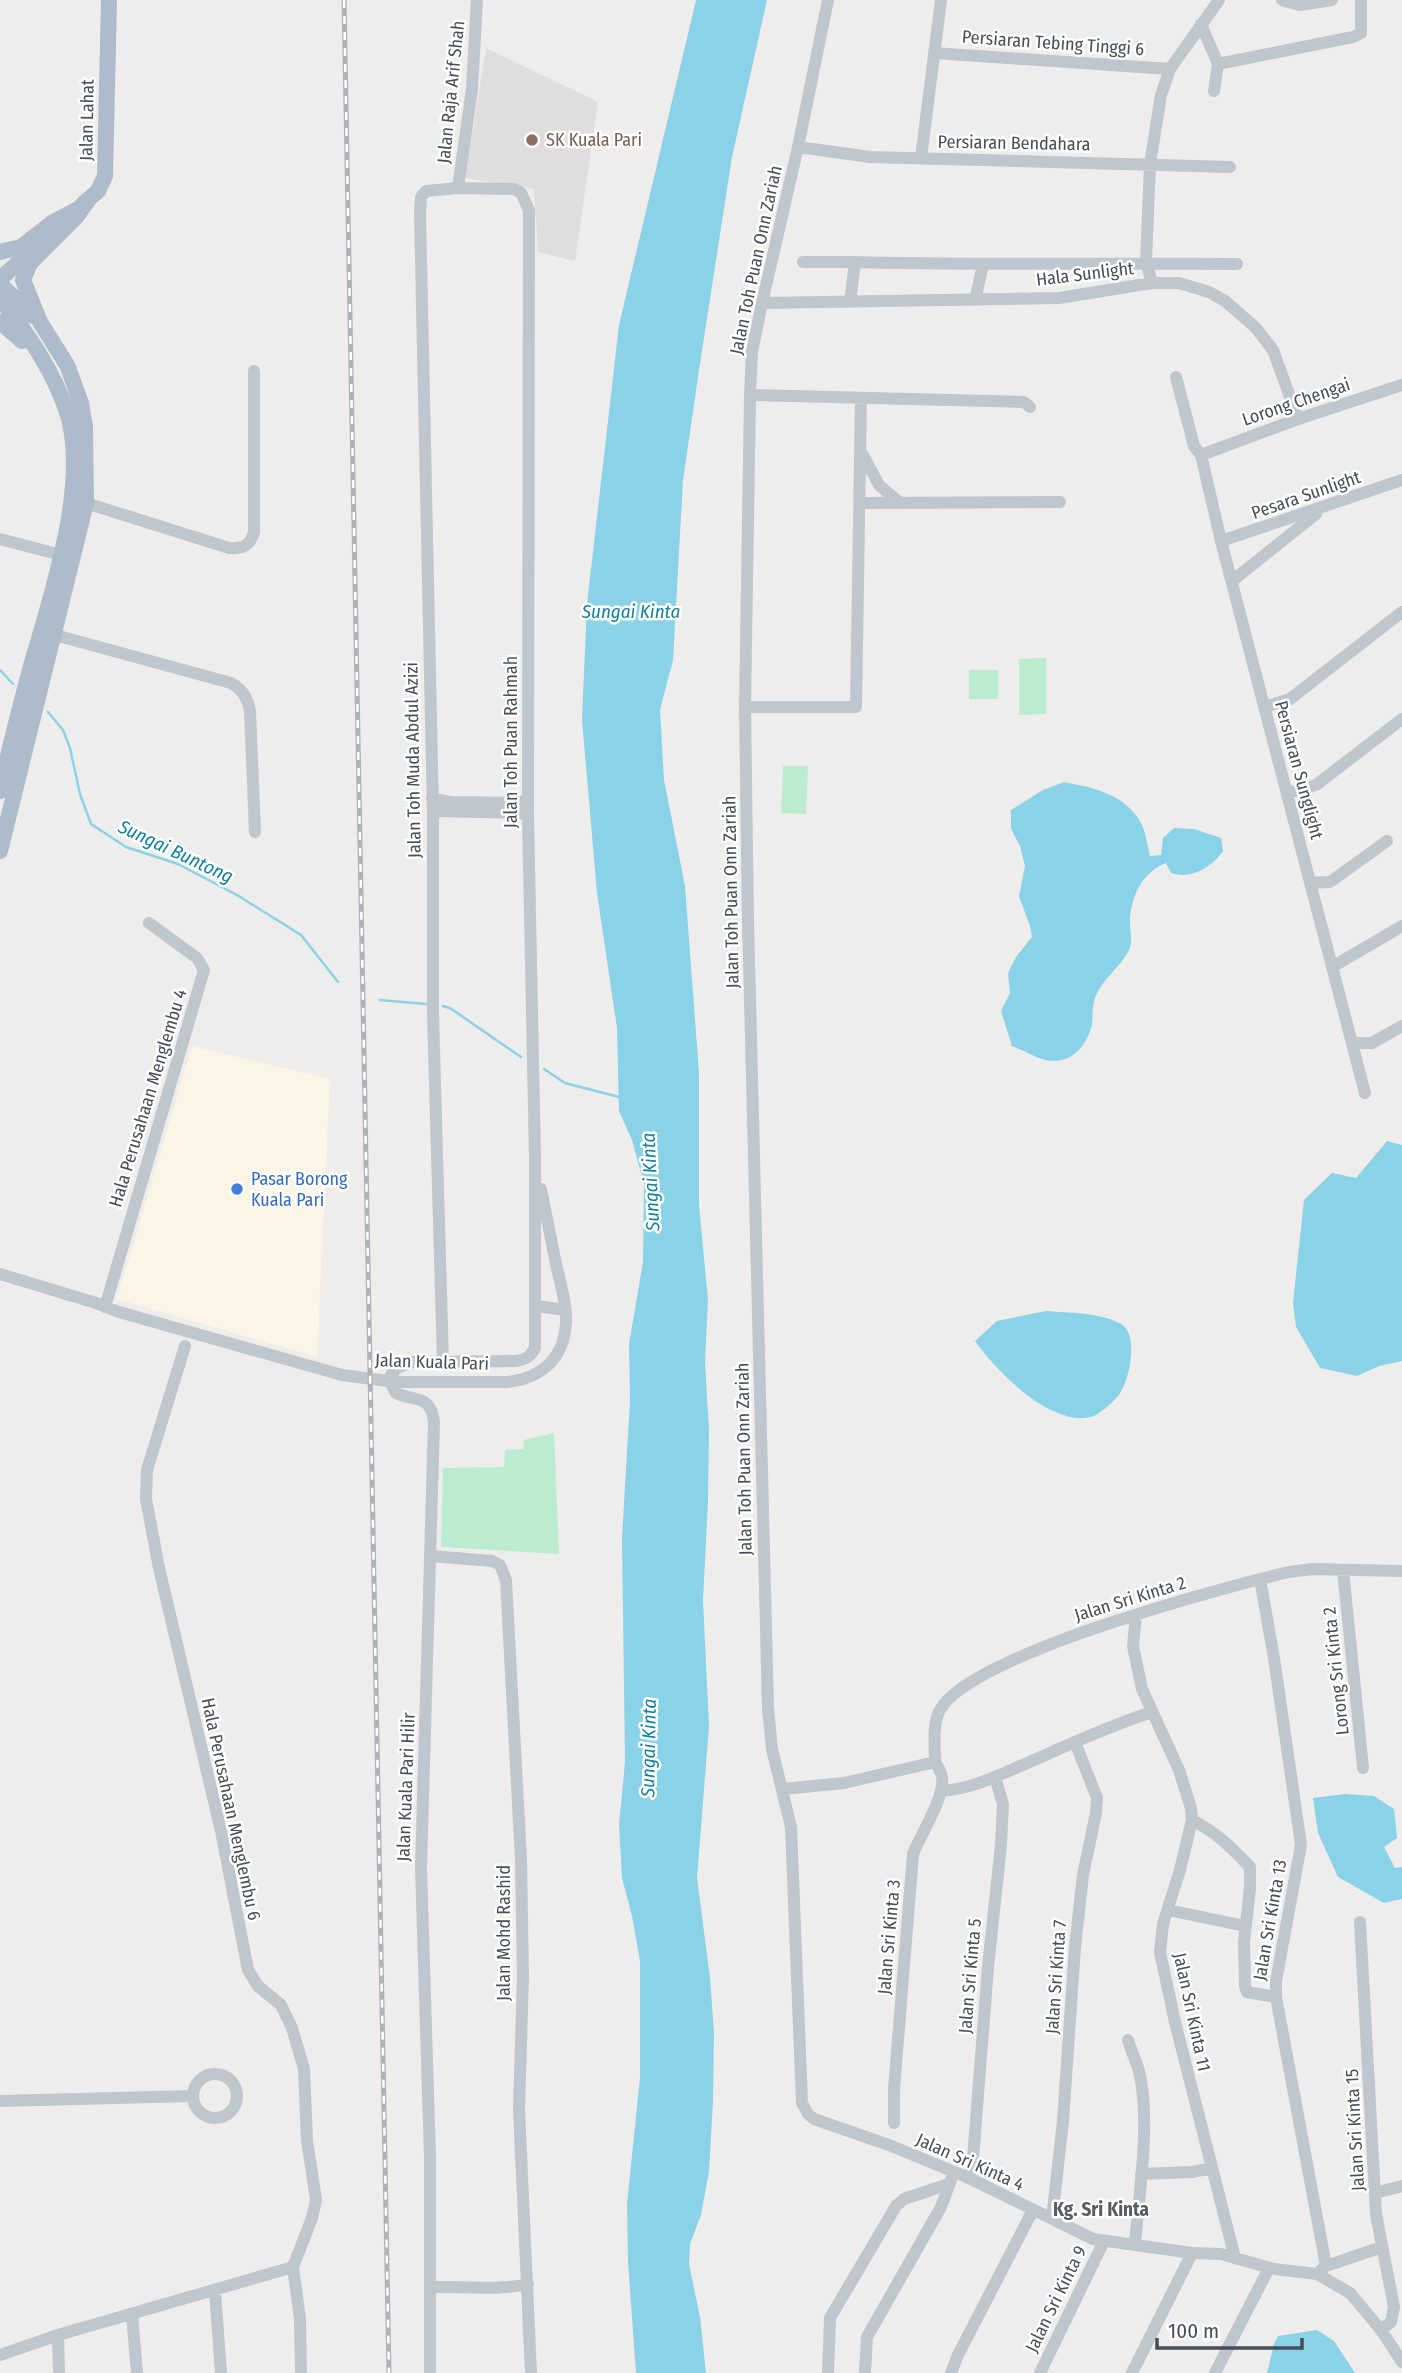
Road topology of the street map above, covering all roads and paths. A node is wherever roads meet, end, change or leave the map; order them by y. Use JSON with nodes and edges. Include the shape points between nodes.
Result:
{"nodes":[{"id":1,"x":109,"y":0,"type":"edge"},
{"id":2,"x":477,"y":0,"type":"edge"},
{"id":3,"x":828,"y":0,"type":"edge"},
{"id":4,"x":941,"y":0,"type":"edge"},
{"id":5,"x":1219,"y":0,"type":"edge"},
{"id":6,"x":1282,"y":0,"type":"edge"},
{"id":7,"x":1332,"y":0,"type":"edge"},
{"id":8,"x":1361,"y":0,"type":"edge"},
{"id":9,"x":1202,"y":24,"type":"junction"},
{"id":10,"x":933,"y":53,"type":"junction"},
{"id":11,"x":1218,"y":64,"type":"junction"},
{"id":12,"x":1170,"y":69,"type":"junction"},
{"id":13,"x":1214,"y":91,"type":"dead end"},
{"id":14,"x":798,"y":147,"type":"junction"},
{"id":15,"x":921,"y":158,"type":"junction"},
{"id":16,"x":1150,"y":164,"type":"junction"},
{"id":17,"x":1230,"y":167,"type":"dead end"},
{"id":18,"x":458,"y":188,"type":"junction"},
{"id":19,"x":83,"y":204,"type":"junction"},
{"id":20,"x":0,"y":252,"type":"edge"},
{"id":21,"x":803,"y":262,"type":"dead end"},
{"id":22,"x":855,"y":262,"type":"junction"},
{"id":23,"x":1146,"y":262,"type":"junction"},
{"id":24,"x":1237,"y":264,"type":"dead end"},
{"id":25,"x":983,"y":265,"type":"junction"},
{"id":26,"x":0,"y":279,"type":"edge"},
{"id":27,"x":1152,"y":283,"type":"junction"},
{"id":28,"x":0,"y":284,"type":"edge"},
{"id":29,"x":0,"y":299,"type":"edge"},
{"id":30,"x":975,"y":300,"type":"junction"},
{"id":31,"x":850,"y":302,"type":"junction"},
{"id":32,"x":762,"y":303,"type":"junction"},
{"id":33,"x":0,"y":322,"type":"edge"},
{"id":34,"x":40,"y":322,"type":"junction"},
{"id":35,"x":47,"y":368,"type":"junction"},
{"id":36,"x":254,"y":371,"type":"dead end"},
{"id":37,"x":1176,"y":377,"type":"dead end"},
{"id":38,"x":1402,"y":386,"type":"edge"},
{"id":39,"x":750,"y":396,"type":"junction"},
{"id":40,"x":860,"y":398,"type":"junction"},
{"id":41,"x":1030,"y":407,"type":"dead end"},
{"id":42,"x":1298,"y":419,"type":"junction"},
{"id":43,"x":860,"y":448,"type":"junction"},
{"id":44,"x":1201,"y":454,"type":"junction"},
{"id":45,"x":1402,"y":480,"type":"edge"},
{"id":46,"x":1060,"y":502,"type":"dead end"},
{"id":47,"x":86,"y":503,"type":"junction"},
{"id":48,"x":859,"y":503,"type":"junction"},
{"id":49,"x":900,"y":503,"type":"junction"},
{"id":50,"x":1323,"y":508,"type":"junction"},
{"id":51,"x":0,"y":539,"type":"edge"},
{"id":52,"x":1221,"y":541,"type":"junction"},
{"id":53,"x":61,"y":555,"type":"junction"},
{"id":54,"x":1231,"y":581,"type":"junction"},
{"id":55,"x":1402,"y":612,"type":"edge"},
{"id":56,"x":55,"y":635,"type":"junction"},
{"id":57,"x":745,"y":707,"type":"junction"},
{"id":58,"x":1265,"y":707,"type":"junction"},
{"id":59,"x":1402,"y":719,"type":"edge"},
{"id":60,"x":0,"y":791,"type":"edge"},
{"id":61,"x":1288,"y":793,"type":"junction"},
{"id":62,"x":432,"y":798,"type":"junction"},
{"id":63,"x":528,"y":798,"type":"junction"},
{"id":64,"x":450,"y":806,"type":"junction"},
{"id":65,"x":433,"y":813,"type":"junction"},
{"id":66,"x":528,"y":817,"type":"junction"},
{"id":67,"x":255,"y":832,"type":"dead end"},
{"id":68,"x":1387,"y":841,"type":"dead end"},
{"id":69,"x":0,"y":851,"type":"edge"},
{"id":70,"x":1310,"y":883,"type":"junction"},
{"id":71,"x":149,"y":923,"type":"dead end"},
{"id":72,"x":1402,"y":926,"type":"edge"},
{"id":73,"x":1332,"y":967,"type":"junction"},
{"id":74,"x":1402,"y":1026,"type":"edge"},
{"id":75,"x":1352,"y":1043,"type":"junction"},
{"id":76,"x":1365,"y":1093,"type":"dead end"},
{"id":77,"x":535,"y":1158,"type":"junction"},
{"id":78,"x":0,"y":1274,"type":"edge"},
{"id":79,"x":0,"y":1281,"type":"edge"},
{"id":80,"x":537,"y":1306,"type":"junction"},
{"id":81,"x":105,"y":1307,"type":"junction"},
{"id":82,"x":566,"y":1316,"type":"junction"},
{"id":83,"x":185,"y":1346,"type":"dead end"},
{"id":84,"x":532,"y":1355,"type":"joint"},
{"id":85,"x":443,"y":1363,"type":"junction"},
{"id":86,"x":431,"y":1556,"type":"junction"},
{"id":87,"x":1343,"y":1570,"type":"junction"},
{"id":88,"x":1402,"y":1571,"type":"edge"},
{"id":89,"x":1260,"y":1578,"type":"junction"},
{"id":90,"x":1136,"y":1615,"type":"junction"},
{"id":91,"x":1152,"y":1712,"type":"junction"},
{"id":92,"x":1075,"y":1742,"type":"junction"},
{"id":93,"x":935,"y":1762,"type":"junction"},
{"id":94,"x":1363,"y":1768,"type":"dead end"},
{"id":95,"x":995,"y":1777,"type":"junction"},
{"id":96,"x":783,"y":1789,"type":"junction"},
{"id":97,"x":942,"y":1791,"type":"junction"},
{"id":98,"x":1192,"y":1820,"type":"junction"},
{"id":99,"x":1168,"y":1910,"type":"junction"},
{"id":100,"x":1360,"y":1922,"type":"dead end"},
{"id":101,"x":1245,"y":1926,"type":"junction"},
{"id":102,"x":1276,"y":1997,"type":"junction"},
{"id":103,"x":1128,"y":2040,"type":"dead end"},
{"id":104,"x":193,"y":2096,"type":"dead end"},
{"id":105,"x":0,"y":2101,"type":"edge"},
{"id":106,"x":894,"y":2123,"type":"dead end"},
{"id":107,"x":1212,"y":2168,"type":"junction"},
{"id":108,"x":1141,"y":2174,"type":"junction"},
{"id":109,"x":969,"y":2178,"type":"junction"},
{"id":110,"x":952,"y":2179,"type":"junction"},
{"id":111,"x":1402,"y":2186,"type":"edge"},
{"id":112,"x":1375,"y":2193,"type":"junction"},
{"id":113,"x":1033,"y":2210,"type":"junction"},
{"id":114,"x":1052,"y":2219,"type":"junction"},
{"id":115,"x":1104,"y":2241,"type":"junction"},
{"id":116,"x":1135,"y":2244,"type":"junction"},
{"id":117,"x":1382,"y":2247,"type":"junction"},
{"id":118,"x":1192,"y":2253,"type":"junction"},
{"id":119,"x":1235,"y":2258,"type":"junction"},
{"id":120,"x":293,"y":2267,"type":"junction"},
{"id":121,"x":1269,"y":2268,"type":"junction"},
{"id":122,"x":1321,"y":2270,"type":"junction"},
{"id":123,"x":528,"y":2284,"type":"junction"},
{"id":124,"x":432,"y":2287,"type":"junction"},
{"id":125,"x":215,"y":2291,"type":"junction"},
{"id":126,"x":132,"y":2314,"type":"junction"},
{"id":127,"x":1381,"y":2330,"type":"junction"},
{"id":128,"x":58,"y":2335,"type":"junction"},
{"id":129,"x":0,"y":2355,"type":"edge"},
{"id":130,"x":1402,"y":2361,"type":"edge"},
{"id":131,"x":59,"y":2373,"type":"edge"},
{"id":132,"x":137,"y":2373,"type":"edge"},
{"id":133,"x":221,"y":2373,"type":"edge"},
{"id":134,"x":301,"y":2373,"type":"edge"},
{"id":135,"x":430,"y":2373,"type":"edge"},
{"id":136,"x":531,"y":2373,"type":"edge"},
{"id":137,"x":828,"y":2373,"type":"edge"},
{"id":138,"x":865,"y":2373,"type":"edge"},
{"id":139,"x":951,"y":2373,"type":"edge"},
{"id":140,"x":1040,"y":2373,"type":"edge"},
{"id":141,"x":1132,"y":2373,"type":"edge"},
{"id":142,"x":1215,"y":2373,"type":"edge"}],
"edges":[{"from":1,"to":19,"type":"main road","name":"Jalan Lahat","via":[[105,176],[102,186]]},
{"from":2,"to":18,"type":"street","name":"Jalan Raja Arif Shah","via":[[472,89]]},
{"from":3,"to":14,"type":"street","name":"Jalan Toh Puan Onn Zariah"},
{"from":4,"to":10,"type":"street"},
{"from":5,"to":9,"type":"street"},
{"from":6,"to":7,"type":"street","via":[[1299,5]]},
{"from":8,"to":11,"type":"street","via":[[1361,33],[1353,37]]},
{"from":9,"to":11,"type":"street"},
{"from":9,"to":12,"type":"street"},
{"from":10,"to":12,"type":"street","name":"Persiaran Tebing Tinggi 6"},
{"from":10,"to":15,"type":"street"},
{"from":11,"to":13,"type":"street"},
{"from":12,"to":16,"type":"street"},
{"from":14,"to":15,"type":"street","name":"Persiaran Bendahara","via":[[870,157]]},
{"from":14,"to":32,"type":"street","name":"Jalan Toh Puan Onn Zariah"},
{"from":15,"to":16,"type":"street","name":"Persiaran Bendahara"},
{"from":16,"to":17,"type":"street","name":"Persiaran Bendahara"},
{"from":16,"to":23,"type":"street"},
{"from":18,"to":62,"type":"street","name":"Jalan Toh Muda Abdul Azizi","via":[[426,191],[420,213]]},
{"from":18,"to":63,"type":"street","name":"Jalan Toh Puan Rahmah","via":[[514,189],[529,209]]},
{"from":19,"to":20,"type":"main road","via":[[21,247]]},
{"from":19,"to":26,"type":"main road","name":"Jalan Lahat"},
{"from":19,"to":34,"type":"main road","via":[[24,273],[24,286]]},
{"from":21,"to":22,"type":"street"},
{"from":22,"to":25,"type":"street"},
{"from":22,"to":31,"type":"street"},
{"from":23,"to":24,"type":"street"},
{"from":23,"to":25,"type":"street"},
{"from":23,"to":27,"type":"street"},
{"from":25,"to":30,"type":"street"},
{"from":27,"to":30,"type":"street","name":"Hala Sunlight","via":[[1059,298]]},
{"from":27,"to":42,"type":"street","name":"Hala Sunlight","via":[[1179,283],[1209,292],[1255,327],[1273,350]]},
{"from":28,"to":34,"type":"main road"},
{"from":29,"to":35,"type":"main road"},
{"from":30,"to":31,"type":"street","name":"Hala Sunlight"},
{"from":31,"to":32,"type":"street","name":"Hala Sunlight"},
{"from":32,"to":39,"type":"street","name":"Jalan Toh Puan Onn Zariah","via":[[752,352]]},
{"from":33,"to":35,"type":"main road"},
{"from":34,"to":47,"type":"main road","via":[[66,365],[80,403],[85,426]]},
{"from":35,"to":53,"type":"main road","via":[[71,429],[72,494]]},
{"from":36,"to":47,"type":"street","via":[[254,532],[247,546],[229,548]]},
{"from":37,"to":44,"type":"street","name":"Persiaran Sunglight","via":[[1194,446]]},
{"from":38,"to":42,"type":"street","name":"Lorong Chengai"},
{"from":39,"to":40,"type":"street"},
{"from":39,"to":57,"type":"street","name":"Jalan Toh Puan Onn Zariah"},
{"from":40,"to":41,"type":"street","via":[[1024,402]]},
{"from":40,"to":43,"type":"street"},
{"from":42,"to":44,"type":"street","name":"Lorong Chengai"},
{"from":43,"to":48,"type":"street"},
{"from":43,"to":49,"type":"street","via":[[879,485]]},
{"from":44,"to":52,"type":"street","name":"Persiaran Sunglight"},
{"from":45,"to":50,"type":"street","name":"Pesara Sunlight"},
{"from":46,"to":49,"type":"street"},
{"from":47,"to":56,"type":"main road"},
{"from":48,"to":49,"type":"street"},
{"from":48,"to":57,"type":"street","via":[[856,708]]},
{"from":50,"to":52,"type":"street","name":"Pesara Sunlight"},
{"from":50,"to":54,"type":"street"},
{"from":51,"to":53,"type":"street"},
{"from":52,"to":54,"type":"street","name":"Persiaran Sunglight"},
{"from":53,"to":60,"type":"main road"},
{"from":54,"to":58,"type":"street","name":"Persiaran Sunglight"},
{"from":55,"to":58,"type":"street","via":[[1290,699]]},
{"from":56,"to":67,"type":"street","via":[[241,689],[250,711]]},
{"from":56,"to":69,"type":"main road"},
{"from":57,"to":96,"type":"street","name":"Jalan Toh Puan Onn Zariah","via":[[768,1708],[772,1749]]},
{"from":58,"to":61,"type":"street","name":"Persiaran Sunglight"},
{"from":59,"to":61,"type":"street","via":[[1316,785]]},
{"from":61,"to":70,"type":"street","name":"Persiaran Sunglight"},
{"from":62,"to":64,"type":"street"},
{"from":62,"to":65,"type":"street","name":"Jalan Toh Muda Abdul Azizi"},
{"from":63,"to":64,"type":"street","via":[[520,803]]},
{"from":63,"to":66,"type":"street","name":"Jalan Toh Puan Rahmah"},
{"from":64,"to":65,"type":"street"},
{"from":64,"to":66,"type":"street"},
{"from":65,"to":85,"type":"street","name":"Jalan Toh Muda Abdul Azizi","via":[[433,1014]]},
{"from":66,"to":77,"type":"street","name":"Jalan Toh Puan Rahmah"},
{"from":68,"to":70,"type":"street","via":[[1330,882]]},
{"from":70,"to":73,"type":"street","name":"Persiaran Sunglight"},
{"from":71,"to":81,"type":"street","name":"Hala Perusahaan Menglembu 4","via":[[197,958],[204,971]]},
{"from":72,"to":73,"type":"street"},
{"from":73,"to":75,"type":"street","name":"Persiaran Sunglight"},
{"from":74,"to":75,"type":"street","via":[[1372,1043]]},
{"from":75,"to":76,"type":"street","name":"Persiaran Sunglight"},
{"from":77,"to":80,"type":"street","name":"Jalan Toh Puan Rahmah"},
{"from":77,"to":82,"type":"street","name":"Jalan Kuala Pari"},
{"from":78,"to":81,"type":"street","name":"Jalan Kuala Pari"},
{"from":79,"to":81,"type":"street","name":"Jalan Kuala Pari","via":[[92,1308]]},
{"from":80,"to":82,"type":"street"},
{"from":80,"to":84,"type":"street","name":"Jalan Toh Puan Rahmah"},
{"from":81,"to":82,"type":"street","name":"Jalan Kuala Pari","via":[[342,1375],[395,1382],[522,1380],[551,1363]]},
{"from":83,"to":120,"type":"street","name":"Hala Perusahaan Menglembu 6","via":[[147,1470],[146,1499],[248,1970],[258,1986],[281,2005],[304,2069],[316,2200]]},
{"from":84,"to":85,"type":"street","name":"Jalan Kuala Pari Hilir","via":[[514,1361]]},
{"from":85,"to":86,"type":"street","name":"Jalan Kuala Pari Hilir","via":[[402,1364],[390,1382],[396,1393],[422,1400],[433,1413]]},
{"from":86,"to":123,"type":"street","name":"Jalan Mohd Rashid","via":[[492,1561],[500,1565],[506,1580],[522,1873],[519,2109]]},
{"from":86,"to":124,"type":"street","name":"Jalan Kuala Pari Hilir","via":[[421,1867]]},
{"from":87,"to":88,"type":"street","name":"Jalan Sri Kinta 2"},
{"from":87,"to":89,"type":"street","name":"Jalan Sri Kinta 2","via":[[1300,1570]]},
{"from":87,"to":94,"type":"street","name":"Lorong Sri Kinta 2"},
{"from":89,"to":90,"type":"street","name":"Jalan Sri Kinta 2"},
{"from":89,"to":102,"type":"street","name":"Jalan Sri Kinta 13","via":[[1301,1845]]},
{"from":90,"to":91,"type":"street","name":"Jalan Sri Kinta 11","via":[[1133,1646]]},
{"from":90,"to":93,"type":"street","name":"Jalan Sri Kinta 2","via":[[1007,1662],[954,1694],[940,1708]]},
{"from":91,"to":92,"type":"street"},
{"from":91,"to":98,"type":"street","name":"Jalan Sri Kinta 11","via":[[1179,1770]]},
{"from":92,"to":95,"type":"street"},
{"from":92,"to":114,"type":"street","name":"Jalan Sri Kinta 7","via":[[1097,1798],[1076,1935]]},
{"from":93,"to":96,"type":"street","via":[[844,1783]]},
{"from":93,"to":97,"type":"street"},
{"from":95,"to":97,"type":"street","via":[[961,1790]]},
{"from":95,"to":109,"type":"street","name":"Jalan Sri Kinta 5","via":[[1003,1804],[1001,1845]]},
{"from":96,"to":110,"type":"street","name":"Jalan Sri Kinta 4","via":[[794,1869],[802,2103],[814,2119],[889,2145]]},
{"from":97,"to":106,"type":"street","name":"Jalan Sri Kinta 3","via":[[914,1854]]},
{"from":98,"to":99,"type":"street","name":"Jalan Sri Kinta 11"},
{"from":98,"to":101,"type":"street","via":[[1227,1842],[1250,1867]]},
{"from":99,"to":101,"type":"street"},
{"from":99,"to":107,"type":"street","name":"Jalan Sri Kinta 11","via":[[1160,1952],[1164,1977]]},
{"from":100,"to":112,"type":"street","name":"Jalan Sri Kinta 15"},
{"from":101,"to":102,"type":"street","via":[[1247,1992]]},
{"from":102,"to":122,"type":"street","name":"Jalan Sri Kinta 13"},
{"from":103,"to":108,"type":"street","via":[[1139,2071]]},
{"from":104,"to":105,"type":"street"},
{"from":107,"to":108,"type":"street"},
{"from":107,"to":119,"type":"street","name":"Jalan Sri Kinta 11"},
{"from":108,"to":116,"type":"street"},
{"from":109,"to":110,"type":"street","name":"Jalan Sri Kinta 4"},
{"from":109,"to":113,"type":"street","name":"Jalan Sri Kinta 4"},
{"from":110,"to":137,"type":"street","via":[[895,2206],[830,2318]]},
{"from":110,"to":138,"type":"street","via":[[941,2207],[867,2337]]},
{"from":111,"to":112,"type":"street"},
{"from":112,"to":117,"type":"street","name":"Jalan Sri Kinta 15"},
{"from":113,"to":114,"type":"street","name":"Jalan Sri Kinta 4"},
{"from":113,"to":139,"type":"street"},
{"from":114,"to":115,"type":"street","name":"Jalan Sri Kinta 4"},
{"from":115,"to":116,"type":"street","name":"Jalan Sri Kinta 4"},
{"from":115,"to":140,"type":"street","name":"Jalan Sri Kinta 9"},
{"from":116,"to":118,"type":"street","name":"Jalan Sri Kinta 4"},
{"from":117,"to":122,"type":"street"},
{"from":117,"to":127,"type":"street","name":"Jalan Sri Kinta 15","via":[[1394,2316]]},
{"from":118,"to":119,"type":"street","name":"Jalan Sri Kinta 4"},
{"from":118,"to":141,"type":"street"},
{"from":119,"to":121,"type":"street","name":"Jalan Sri Kinta 4"},
{"from":120,"to":125,"type":"street"},
{"from":120,"to":134,"type":"street"},
{"from":121,"to":122,"type":"street","name":"Jalan Sri Kinta 4"},
{"from":121,"to":142,"type":"street"},
{"from":122,"to":127,"type":"street","name":"Jalan Sri Kinta 4","via":[[1350,2293]]},
{"from":123,"to":124,"type":"street","via":[[495,2290]]},
{"from":123,"to":136,"type":"street","name":"Jalan Mohd Rashid"},
{"from":124,"to":135,"type":"street","name":"Jalan Kuala Pari Hilir"},
{"from":125,"to":126,"type":"street"},
{"from":125,"to":133,"type":"street"},
{"from":126,"to":128,"type":"street"},
{"from":126,"to":132,"type":"street"},
{"from":127,"to":130,"type":"street","name":"Jalan Sri Kinta 4"},
{"from":128,"to":129,"type":"street"},
{"from":128,"to":131,"type":"street"}]}
